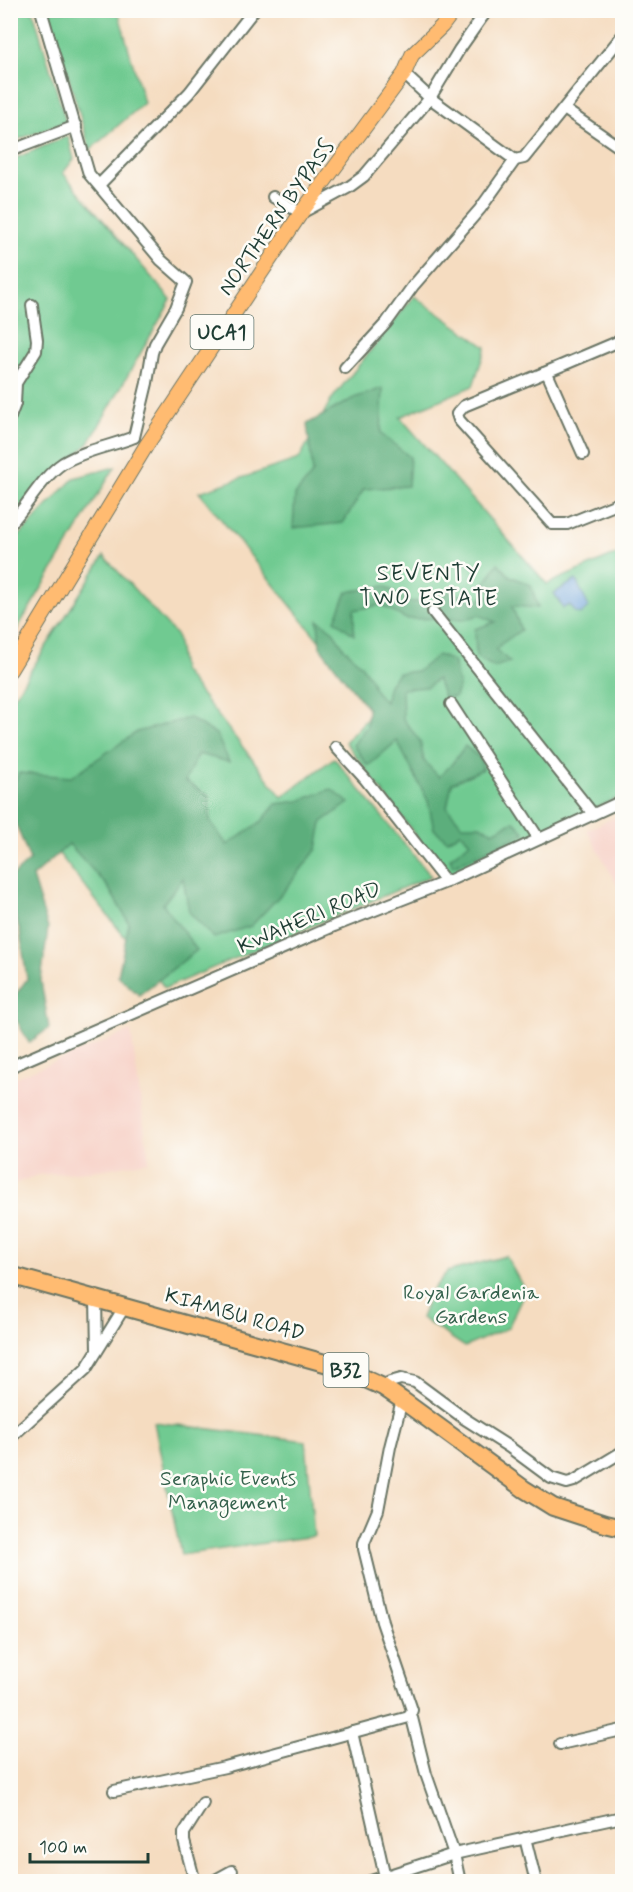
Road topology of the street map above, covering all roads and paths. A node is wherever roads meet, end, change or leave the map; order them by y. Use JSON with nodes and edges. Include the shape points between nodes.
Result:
{"nodes":[{"id":1,"x":41,"y":10,"type":"edge"},
{"id":2,"x":255,"y":10,"type":"edge"},
{"id":3,"x":454,"y":10,"type":"edge"},
{"id":4,"x":470,"y":10,"type":"edge"},
{"id":5,"x":485,"y":13,"type":"edge"},
{"id":6,"x":622,"y":36,"type":"edge"},
{"id":7,"x":404,"y":74,"type":"junction"},
{"id":8,"x":430,"y":98,"type":"junction"},
{"id":9,"x":564,"y":109,"type":"junction"},
{"id":10,"x":75,"y":126,"type":"junction"},
{"id":11,"x":622,"y":149,"type":"edge"},
{"id":12,"x":10,"y":151,"type":"edge"},
{"id":13,"x":515,"y":159,"type":"junction"},
{"id":14,"x":99,"y":185,"type":"junction"},
{"id":15,"x":273,"y":197,"type":"dead end"},
{"id":16,"x":302,"y":213,"type":"junction"},
{"id":17,"x":32,"y":305,"type":"dead end"},
{"id":18,"x":622,"y":340,"type":"edge"},
{"id":19,"x":345,"y":368,"type":"dead end"},
{"id":20,"x":544,"y":373,"type":"junction"},
{"id":21,"x":10,"y":417,"type":"edge"},
{"id":22,"x":134,"y":437,"type":"junction"},
{"id":23,"x":146,"y":446,"type":"junction"},
{"id":24,"x":583,"y":454,"type":"dead end"},
{"id":25,"x":622,"y":502,"type":"edge"},
{"id":26,"x":10,"y":524,"type":"edge"},
{"id":27,"x":433,"y":612,"type":"dead end"},
{"id":28,"x":10,"y":670,"type":"edge"},
{"id":29,"x":451,"y":704,"type":"dead end"},
{"id":30,"x":336,"y":747,"type":"dead end"},
{"id":31,"x":622,"y":801,"type":"edge"},
{"id":32,"x":593,"y":814,"type":"junction"},
{"id":33,"x":538,"y":839,"type":"junction"},
{"id":34,"x":446,"y":882,"type":"junction"},
{"id":35,"x":10,"y":1067,"type":"edge"},
{"id":36,"x":10,"y":1275,"type":"edge"},
{"id":37,"x":96,"y":1298,"type":"junction"},
{"id":38,"x":124,"y":1306,"type":"junction"},
{"id":39,"x":97,"y":1351,"type":"junction"},
{"id":40,"x":383,"y":1387,"type":"junction"},
{"id":41,"x":402,"y":1400,"type":"junction"},
{"id":42,"x":465,"y":1419,"type":"junction"},
{"id":43,"x":451,"y":1436,"type":"junction"},
{"id":44,"x":10,"y":1438,"type":"edge"},
{"id":45,"x":622,"y":1452,"type":"edge"},
{"id":46,"x":622,"y":1528,"type":"edge"},
{"id":47,"x":411,"y":1714,"type":"junction"},
{"id":48,"x":622,"y":1730,"type":"edge"},
{"id":49,"x":352,"y":1732,"type":"junction"},
{"id":50,"x":560,"y":1743,"type":"dead end"},
{"id":51,"x":114,"y":1791,"type":"dead end"},
{"id":52,"x":203,"y":1803,"type":"dead end"},
{"id":53,"x":622,"y":1817,"type":"edge"},
{"id":54,"x":525,"y":1838,"type":"junction"},
{"id":55,"x":454,"y":1854,"type":"junction"},
{"id":56,"x":232,"y":1871,"type":"dead end"},
{"id":57,"x":385,"y":1877,"type":"junction"},
{"id":58,"x":195,"y":1881,"type":"edge"},
{"id":59,"x":212,"y":1881,"type":"edge"},
{"id":60,"x":368,"y":1881,"type":"edge"},
{"id":61,"x":460,"y":1881,"type":"edge"},
{"id":62,"x":536,"y":1881,"type":"edge"}],
"edges":[{"from":1,"to":10,"type":"street"},
{"from":2,"to":14,"type":"street","via":[[189,93]]},
{"from":3,"to":7,"type":"main road","name":"NORTHERN BYPASS","number":"UCA1","via":[[412,55]]},
{"from":4,"to":5,"type":"street"},
{"from":5,"to":8,"type":"street"},
{"from":6,"to":9,"type":"street"},
{"from":7,"to":8,"type":"street"},
{"from":7,"to":16,"type":"main road","name":"NORTHERN BYPASS","number":"UCA1"},
{"from":8,"to":13,"type":"street"},
{"from":8,"to":16,"type":"street","via":[[364,176]]},
{"from":9,"to":11,"type":"street"},
{"from":9,"to":13,"type":"street","via":[[529,154]]},
{"from":10,"to":12,"type":"street"},
{"from":10,"to":14,"type":"street","via":[[88,170]]},
{"from":13,"to":19,"type":"street","via":[[480,209]]},
{"from":14,"to":22,"type":"street","via":[[161,260],[186,282],[155,344]]},
{"from":15,"to":16,"type":"street"},
{"from":16,"to":23,"type":"main road","name":"NORTHERN BYPASS","number":"UCA1"},
{"from":17,"to":21,"type":"street","via":[[36,351],[16,383]]},
{"from":18,"to":20,"type":"street"},
{"from":20,"to":24,"type":"street"},
{"from":20,"to":25,"type":"street","via":[[464,406],[457,414],[459,420],[552,524],[567,524]]},
{"from":22,"to":23,"type":"street"},
{"from":22,"to":26,"type":"street","via":[[61,465]]},
{"from":23,"to":28,"type":"main road","name":"NORTHERN BYPASS","number":"UCA1"},
{"from":27,"to":32,"type":"street"},
{"from":29,"to":33,"type":"street"},
{"from":30,"to":34,"type":"street"},
{"from":31,"to":32,"type":"street","name":"KWAHERI ROAD"},
{"from":32,"to":33,"type":"street","name":"KWAHERI ROAD"},
{"from":33,"to":34,"type":"street","name":"KWAHERI ROAD"},
{"from":34,"to":35,"type":"street","name":"KWAHERI ROAD","via":[[334,926]]},
{"from":36,"to":37,"type":"highway","name":"KIAMBU ROAD","number":"B32"},
{"from":37,"to":38,"type":"highway","name":"KIAMBU ROAD","number":"B32"},
{"from":37,"to":39,"type":"street"},
{"from":38,"to":39,"type":"street"},
{"from":38,"to":40,"type":"highway","name":"KIAMBU ROAD","number":"B32","via":[[333,1364]]},
{"from":39,"to":44,"type":"street","via":[[86,1369]]},
{"from":40,"to":41,"type":"highway","name":"KIAMBU ROAD","number":"B32"},
{"from":40,"to":42,"type":"street","via":[[401,1379],[415,1382]]},
{"from":41,"to":43,"type":"highway","name":"KIAMBU ROAD","number":"B32"},
{"from":41,"to":47,"type":"street","via":[[378,1510],[364,1549]]},
{"from":42,"to":43,"type":"street"},
{"from":42,"to":45,"type":"street","via":[[559,1481],[574,1481]]},
{"from":43,"to":46,"type":"highway","name":"KIAMBU ROAD","number":"B32","via":[[553,1507]]},
{"from":47,"to":49,"type":"street"},
{"from":47,"to":55,"type":"street","via":[[426,1774]]},
{"from":48,"to":50,"type":"street"},
{"from":49,"to":51,"type":"street","via":[[225,1767]]},
{"from":49,"to":57,"type":"street"},
{"from":52,"to":58,"type":"street","via":[[184,1833]]},
{"from":53,"to":54,"type":"street"},
{"from":54,"to":55,"type":"street"},
{"from":54,"to":62,"type":"street"},
{"from":55,"to":57,"type":"street"},
{"from":55,"to":61,"type":"street"},
{"from":56,"to":59,"type":"street"},
{"from":57,"to":60,"type":"street"}]}
